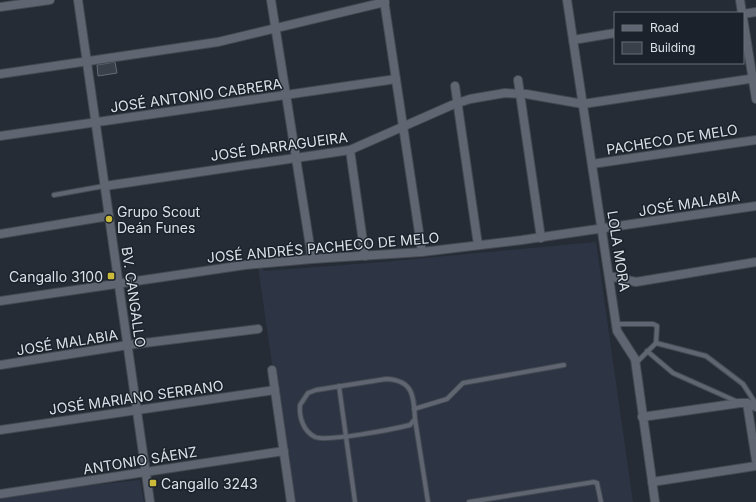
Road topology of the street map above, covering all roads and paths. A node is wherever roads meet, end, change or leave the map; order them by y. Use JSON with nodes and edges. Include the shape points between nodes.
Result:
{"nodes":[{"id":1,"x":50,"y":0,"type":"edge"},
{"id":2,"x":78,"y":0,"type":"edge"},
{"id":3,"x":271,"y":0,"type":"edge"},
{"id":4,"x":567,"y":0,"type":"edge"},
{"id":5,"x":740,"y":0,"type":"edge"},
{"id":6,"x":385,"y":1,"type":"edge"},
{"id":7,"x":0,"y":7,"type":"edge"},
{"id":8,"x":743,"y":12,"type":"edge"},
{"id":9,"x":756,"y":12,"type":"edge"},
{"id":10,"x":744,"y":14,"type":"edge"},
{"id":11,"x":744,"y":23,"type":"edge"},
{"id":12,"x":275,"y":28,"type":"junction"},
{"id":13,"x":614,"y":33,"type":"edge"},
{"id":14,"x":573,"y":40,"type":"junction"},
{"id":15,"x":87,"y":61,"type":"junction"},
{"id":16,"x":0,"y":74,"type":"edge"},
{"id":17,"x":754,"y":78,"type":"edge"},
{"id":18,"x":396,"y":79,"type":"junction"},
{"id":19,"x":518,"y":80,"type":"dead end"},
{"id":20,"x":455,"y":86,"type":"dead end"},
{"id":21,"x":520,"y":94,"type":"junction"},
{"id":22,"x":285,"y":95,"type":"junction"},
{"id":23,"x":756,"y":99,"type":"edge"},
{"id":24,"x":457,"y":103,"type":"junction"},
{"id":25,"x":583,"y":104,"type":"junction"},
{"id":26,"x":96,"y":122,"type":"junction"},
{"id":27,"x":403,"y":126,"type":"junction"},
{"id":28,"x":0,"y":136,"type":"edge"},
{"id":29,"x":756,"y":140,"type":"edge"},
{"id":30,"x":350,"y":150,"type":"junction"},
{"id":31,"x":295,"y":158,"type":"junction"},
{"id":32,"x":592,"y":164,"type":"junction"},
{"id":33,"x":105,"y":186,"type":"junction"},
{"id":34,"x":54,"y":194,"type":"dead end"},
{"id":35,"x":756,"y":206,"type":"edge"},
{"id":36,"x":109,"y":216,"type":"junction"},
{"id":37,"x":602,"y":230,"type":"junction"},
{"id":38,"x":0,"y":234,"type":"edge"},
{"id":39,"x":541,"y":238,"type":"junction"},
{"id":40,"x":478,"y":245,"type":"junction"},
{"id":41,"x":422,"y":252,"type":"junction"},
{"id":42,"x":365,"y":256,"type":"junction"},
{"id":43,"x":312,"y":259,"type":"junction"},
{"id":44,"x":756,"y":262,"type":"edge"},
{"id":45,"x":609,"y":276,"type":"junction"},
{"id":46,"x":119,"y":283,"type":"junction"},
{"id":47,"x":0,"y":301,"type":"edge"},
{"id":48,"x":617,"y":324,"type":"junction"},
{"id":49,"x":258,"y":329,"type":"dead end"},
{"id":50,"x":656,"y":343,"type":"junction"},
{"id":51,"x":128,"y":345,"type":"junction"},
{"id":52,"x":647,"y":351,"type":"junction"},
{"id":53,"x":635,"y":363,"type":"junction"},
{"id":54,"x":0,"y":365,"type":"edge"},
{"id":55,"x":564,"y":365,"type":"dead end"},
{"id":56,"x":272,"y":370,"type":"dead end"},
{"id":57,"x":339,"y":386,"type":"junction"},
{"id":58,"x":275,"y":390,"type":"junction"},
{"id":59,"x":744,"y":403,"type":"junction"},
{"id":60,"x":756,"y":404,"type":"edge"},
{"id":61,"x":756,"y":407,"type":"edge"},
{"id":62,"x":414,"y":408,"type":"junction"},
{"id":63,"x":137,"y":410,"type":"junction"},
{"id":64,"x":642,"y":417,"type":"junction"},
{"id":65,"x":415,"y":419,"type":"junction"},
{"id":66,"x":0,"y":430,"type":"edge"},
{"id":67,"x":346,"y":436,"type":"junction"},
{"id":68,"x":284,"y":451,"type":"junction"},
{"id":69,"x":756,"y":460,"type":"edge"},
{"id":70,"x":756,"y":466,"type":"edge"},
{"id":71,"x":146,"y":472,"type":"junction"},
{"id":72,"x":652,"y":482,"type":"junction"},
{"id":73,"x":0,"y":494,"type":"edge"},
{"id":74,"x":150,"y":502,"type":"edge"},
{"id":75,"x":292,"y":502,"type":"edge"},
{"id":76,"x":355,"y":502,"type":"edge"},
{"id":77,"x":428,"y":502,"type":"edge"},
{"id":78,"x":469,"y":502,"type":"edge"},
{"id":79,"x":601,"y":502,"type":"edge"},
{"id":80,"x":655,"y":502,"type":"edge"}],
"edges":[{"from":1,"to":7,"type":"street"},
{"from":2,"to":15,"type":"street","name":"BV. CANGALLO"},
{"from":3,"to":12,"type":"street"},
{"from":4,"to":14,"type":"street","name":"LOLA MORA"},
{"from":5,"to":8,"type":"street"},
{"from":6,"to":12,"type":"street"},
{"from":6,"to":18,"type":"street"},
{"from":9,"to":10,"type":"street"},
{"from":11,"to":17,"type":"street"},
{"from":12,"to":15,"type":"street","via":[[218,42]]},
{"from":12,"to":22,"type":"street"},
{"from":13,"to":14,"type":"street"},
{"from":14,"to":25,"type":"street","name":"LOLA MORA"},
{"from":15,"to":16,"type":"street"},
{"from":15,"to":26,"type":"street","name":"BV. CANGALLO"},
{"from":17,"to":23,"type":"street"},
{"from":17,"to":25,"type":"street","name":"JOSÉ DARRAGUEIRA"},
{"from":18,"to":22,"type":"street","name":"JOSÉ ANTONIO CABRERA"},
{"from":18,"to":27,"type":"street"},
{"from":19,"to":21,"type":"street"},
{"from":20,"to":24,"type":"street"},
{"from":21,"to":24,"type":"street","name":"JOSÉ DARRAGUEIRA","via":[[505,93]]},
{"from":21,"to":25,"type":"street","name":"JOSÉ DARRAGUEIRA"},
{"from":21,"to":39,"type":"street"},
{"from":22,"to":26,"type":"street","name":"JOSÉ ANTONIO CABRERA"},
{"from":22,"to":31,"type":"street"},
{"from":24,"to":27,"type":"street","name":"JOSÉ DARRAGUEIRA"},
{"from":24,"to":40,"type":"street"},
{"from":25,"to":32,"type":"street","name":"LOLA MORA"},
{"from":26,"to":28,"type":"street","name":"JOSÉ ANTONIO CABRERA"},
{"from":26,"to":33,"type":"street","name":"BV. CANGALLO"},
{"from":27,"to":30,"type":"street","name":"JOSÉ DARRAGUEIRA"},
{"from":27,"to":41,"type":"street"},
{"from":29,"to":32,"type":"street","name":"PACHECO DE MELO"},
{"from":30,"to":31,"type":"street","name":"JOSÉ DARRAGUEIRA"},
{"from":30,"to":42,"type":"street"},
{"from":31,"to":33,"type":"street","name":"JOSÉ DARRAGUEIRA"},
{"from":31,"to":43,"type":"street"},
{"from":32,"to":37,"type":"street","name":"LOLA MORA"},
{"from":33,"to":34,"type":"lane"},
{"from":33,"to":36,"type":"street","name":"BV. CANGALLO"},
{"from":35,"to":37,"type":"street","name":"JOSÉ MALABIA"},
{"from":36,"to":38,"type":"street"},
{"from":36,"to":46,"type":"street","name":"BV. CANGALLO"},
{"from":37,"to":39,"type":"street","name":"JOSÉ ANDRÉS PACHECO DE MELO"},
{"from":37,"to":45,"type":"street","name":"LOLA MORA"},
{"from":39,"to":40,"type":"street","name":"JOSÉ ANDRÉS PACHECO DE MELO"},
{"from":40,"to":41,"type":"street","name":"JOSÉ ANDRÉS PACHECO DE MELO"},
{"from":41,"to":42,"type":"street","name":"JOSÉ ANDRÉS PACHECO DE MELO"},
{"from":42,"to":43,"type":"street","name":"JOSÉ ANDRÉS PACHECO DE MELO"},
{"from":43,"to":46,"type":"street","name":"JOSÉ ANDRÉS PACHECO DE MELO"},
{"from":44,"to":45,"type":"street","via":[[636,282]]},
{"from":45,"to":48,"type":"street","name":"LOLA MORA"},
{"from":46,"to":47,"type":"street","name":"JOSÉ ANDRÉS PACHECO DE MELO"},
{"from":46,"to":51,"type":"street","name":"BV. CANGALLO"},
{"from":48,"to":50,"type":"lane","via":[[653,324],[657,326]]},
{"from":48,"to":53,"type":"street","name":"LOLA MORA","via":[[617,331],[632,352]]},
{"from":49,"to":51,"type":"street","name":"JOSÉ MALABIA"},
{"from":50,"to":52,"type":"lane"},
{"from":50,"to":60,"type":"lane","via":[[706,356],[743,384]]},
{"from":51,"to":54,"type":"street","name":"JOSÉ MALABIA"},
{"from":51,"to":63,"type":"street","name":"BV. CANGALLO"},
{"from":52,"to":53,"type":"lane"},
{"from":52,"to":59,"type":"lane","via":[[673,373]]},
{"from":53,"to":64,"type":"street","name":"LOLA MORA"},
{"from":55,"to":62,"type":"lane","via":[[464,383],[447,399]]},
{"from":56,"to":58,"type":"street"},
{"from":57,"to":62,"type":"lane","via":[[398,379],[408,386]]},
{"from":57,"to":67,"type":"lane"},
{"from":57,"to":67,"type":"lane","via":[[308,394],[300,405],[299,413],[302,423],[314,436]]},
{"from":58,"to":63,"type":"street","name":"JOSÉ MARIANO SERRANO"},
{"from":58,"to":68,"type":"street"},
{"from":59,"to":61,"type":"street"},
{"from":59,"to":64,"type":"street"},
{"from":59,"to":69,"type":"street"},
{"from":62,"to":65,"type":"lane"},
{"from":63,"to":66,"type":"street","name":"JOSÉ MARIANO SERRANO"},
{"from":63,"to":71,"type":"street","name":"BV. CANGALLO"},
{"from":64,"to":72,"type":"street","name":"LOLA MORA"},
{"from":65,"to":67,"type":"lane","via":[[410,425]]},
{"from":65,"to":77,"type":"lane"},
{"from":67,"to":76,"type":"lane"},
{"from":68,"to":71,"type":"street","name":"ANTONIO SÁENZ"},
{"from":68,"to":75,"type":"street"},
{"from":70,"to":72,"type":"street"},
{"from":71,"to":73,"type":"street","name":"ANTONIO SÁENZ"},
{"from":71,"to":74,"type":"street","name":"BV. CANGALLO"},
{"from":72,"to":80,"type":"street","name":"LOLA MORA"},
{"from":78,"to":79,"type":"lane","via":[[594,482],[597,483]]}]}
